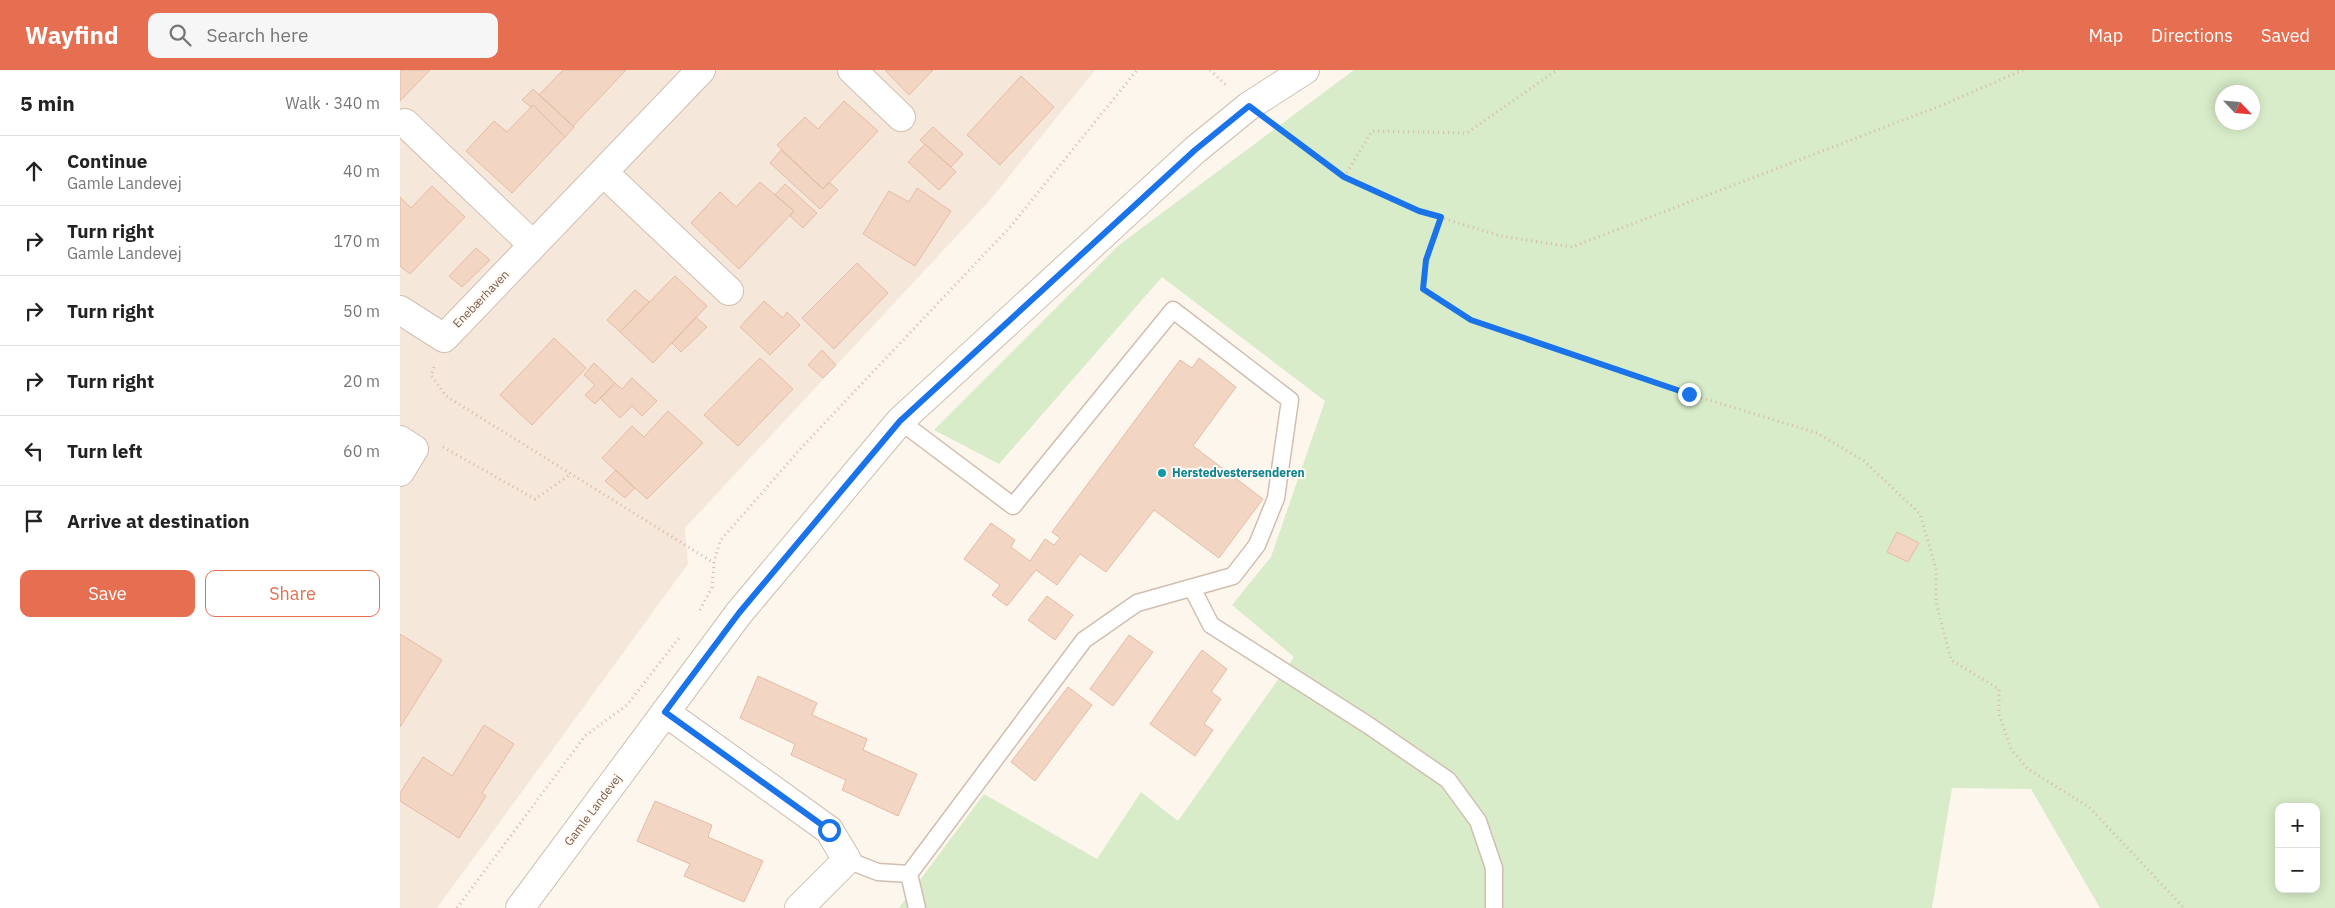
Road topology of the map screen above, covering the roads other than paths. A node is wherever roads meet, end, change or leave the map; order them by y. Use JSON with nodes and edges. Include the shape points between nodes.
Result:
{"nodes":[{"id":1,"x":852,"y":70,"type":"edge"},
{"id":2,"x":1305,"y":70,"type":"edge"},
{"id":3,"x":696,"y":72,"type":"edge"},
{"id":4,"x":900,"y":117,"type":"dead end"},
{"id":5,"x":405,"y":123,"type":"dead end"},
{"id":6,"x":603,"y":172,"type":"junction"},
{"id":7,"x":533,"y":245,"type":"junction"},
{"id":8,"x":729,"y":291,"type":"dead end"},
{"id":9,"x":400,"y":310,"type":"edge"},
{"id":10,"x":900,"y":421,"type":"junction"},
{"id":11,"x":407,"y":444,"type":"edge"},
{"id":12,"x":400,"y":472,"type":"edge"},
{"id":13,"x":1192,"y":588,"type":"junction"},
{"id":14,"x":665,"y":712,"type":"junction"},
{"id":15,"x":847,"y":860,"type":"junction"},
{"id":16,"x":910,"y":874,"type":"junction"},
{"id":17,"x":520,"y":908,"type":"edge"},
{"id":18,"x":799,"y":908,"type":"edge"},
{"id":19,"x":917,"y":908,"type":"edge"},
{"id":20,"x":1494,"y":908,"type":"edge"}],
"edges":[{"from":1,"to":4,"type":"street"},
{"from":2,"to":10,"type":"street","name":"Gamle Landevej","via":[[1249,106],[1195,150]]},
{"from":3,"to":6,"type":"street","name":"Enebærhaven"},
{"from":5,"to":7,"type":"street"},
{"from":6,"to":7,"type":"street","name":"Enebærhaven"},
{"from":6,"to":8,"type":"street"},
{"from":7,"to":9,"type":"street","name":"Enebærhaven","via":[[444,338]]},
{"from":10,"to":13,"type":"lane","via":[[1013,506],[1173,310],[1290,400],[1276,498],[1257,545],[1232,576]]},
{"from":10,"to":14,"type":"street","name":"Gamle Landevej","via":[[739,613]]},
{"from":11,"to":12,"type":"street"},
{"from":13,"to":16,"type":"lane","via":[[1137,603],[1084,640]]},
{"from":13,"to":20,"type":"lane","via":[[1211,625],[1448,780],[1478,821],[1494,868]]},
{"from":14,"to":15,"type":"street","via":[[829,830]]},
{"from":14,"to":17,"type":"street","name":"Gamle Landevej"},
{"from":15,"to":16,"type":"lane","via":[[878,872]]},
{"from":15,"to":18,"type":"street"},
{"from":16,"to":19,"type":"lane"}]}
